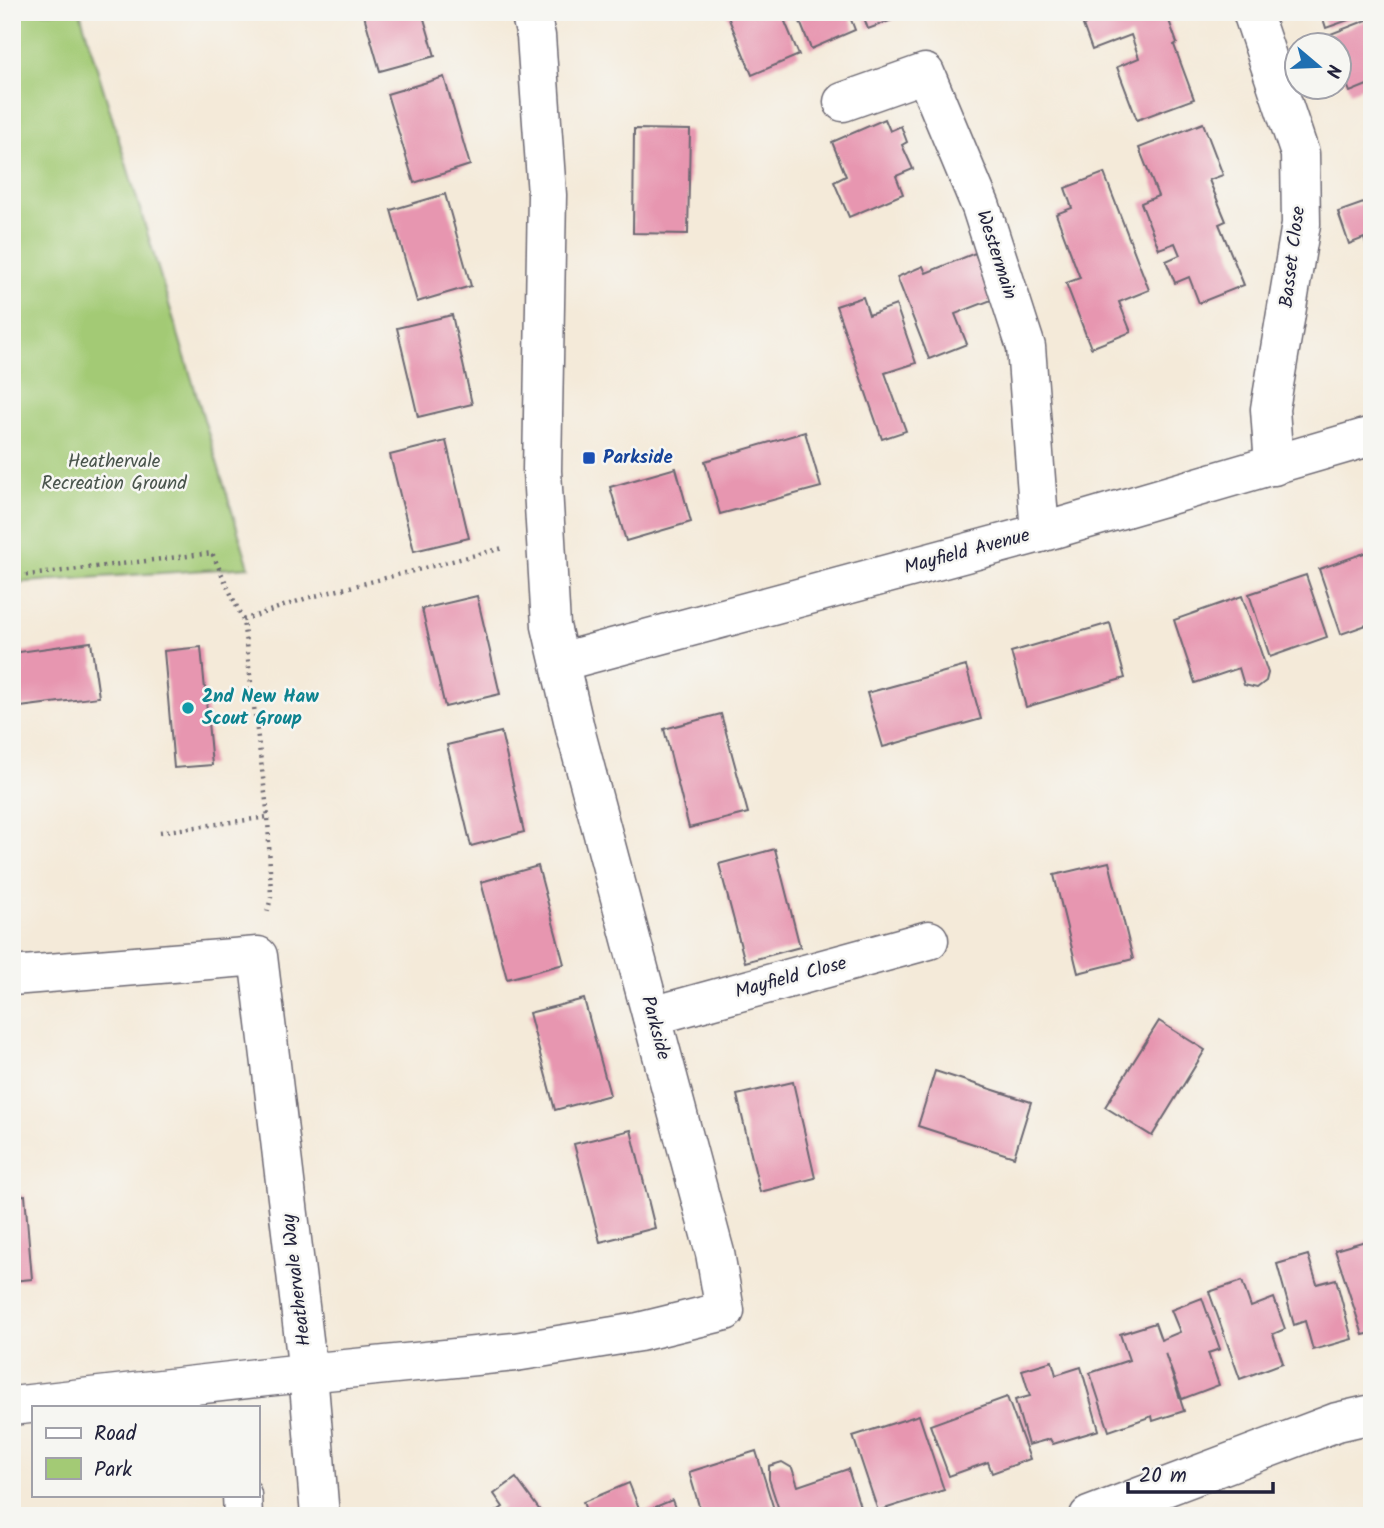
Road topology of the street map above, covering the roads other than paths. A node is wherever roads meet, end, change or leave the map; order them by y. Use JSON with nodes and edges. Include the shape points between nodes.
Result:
{"nodes":[{"id":1,"x":530,"y":12,"type":"edge"},
{"id":2,"x":1252,"y":12,"type":"edge"},
{"id":3,"x":843,"y":102,"type":"dead end"},
{"id":4,"x":1372,"y":436,"type":"edge"},
{"id":5,"x":1274,"y":466,"type":"junction"},
{"id":6,"x":1040,"y":533,"type":"junction"},
{"id":7,"x":560,"y":662,"type":"junction"},
{"id":8,"x":929,"y":940,"type":"dead end"},
{"id":9,"x":12,"y":976,"type":"edge"},
{"id":10,"x":652,"y":1016,"type":"junction"},
{"id":11,"x":715,"y":1253,"type":"joint"},
{"id":12,"x":309,"y":1373,"type":"junction"},
{"id":13,"x":238,"y":1394,"type":"edge"},
{"id":14,"x":12,"y":1406,"type":"edge"},
{"id":15,"x":1372,"y":1414,"type":"edge"},
{"id":16,"x":242,"y":1496,"type":"edge"},
{"id":17,"x":243,"y":1516,"type":"edge"},
{"id":18,"x":320,"y":1516,"type":"edge"},
{"id":19,"x":1089,"y":1516,"type":"edge"}],
"edges":[{"from":1,"to":7,"type":"street","name":"Parkside","via":[[536,36],[547,195],[544,538],[551,626]]},
{"from":2,"to":5,"type":"street","name":"Basset Close","via":[[1300,154],[1301,224],[1270,409]]},
{"from":3,"to":6,"type":"street","name":"Westermain","via":[[925,73],[981,207],[1026,347]]},
{"from":4,"to":5,"type":"street","name":"Mayfield Avenue"},
{"from":5,"to":6,"type":"street","name":"Mayfield Avenue"},
{"from":6,"to":7,"type":"street","name":"Mayfield Avenue"},
{"from":7,"to":10,"type":"street","name":"Parkside"},
{"from":8,"to":10,"type":"street","name":"Mayfield Close"},
{"from":9,"to":12,"type":"street","name":"Heathervale Way","via":[[258,956]]},
{"from":10,"to":11,"type":"street","name":"Parkside"},
{"from":11,"to":12,"type":"street","name":"Heathervale Way","via":[[725,1311],[639,1332],[516,1352]]},
{"from":12,"to":13,"type":"street"},
{"from":12,"to":18,"type":"street"},
{"from":13,"to":14,"type":"street"},
{"from":15,"to":19,"type":"street","via":[[1337,1422]]},
{"from":16,"to":17,"type":"street"}]}
